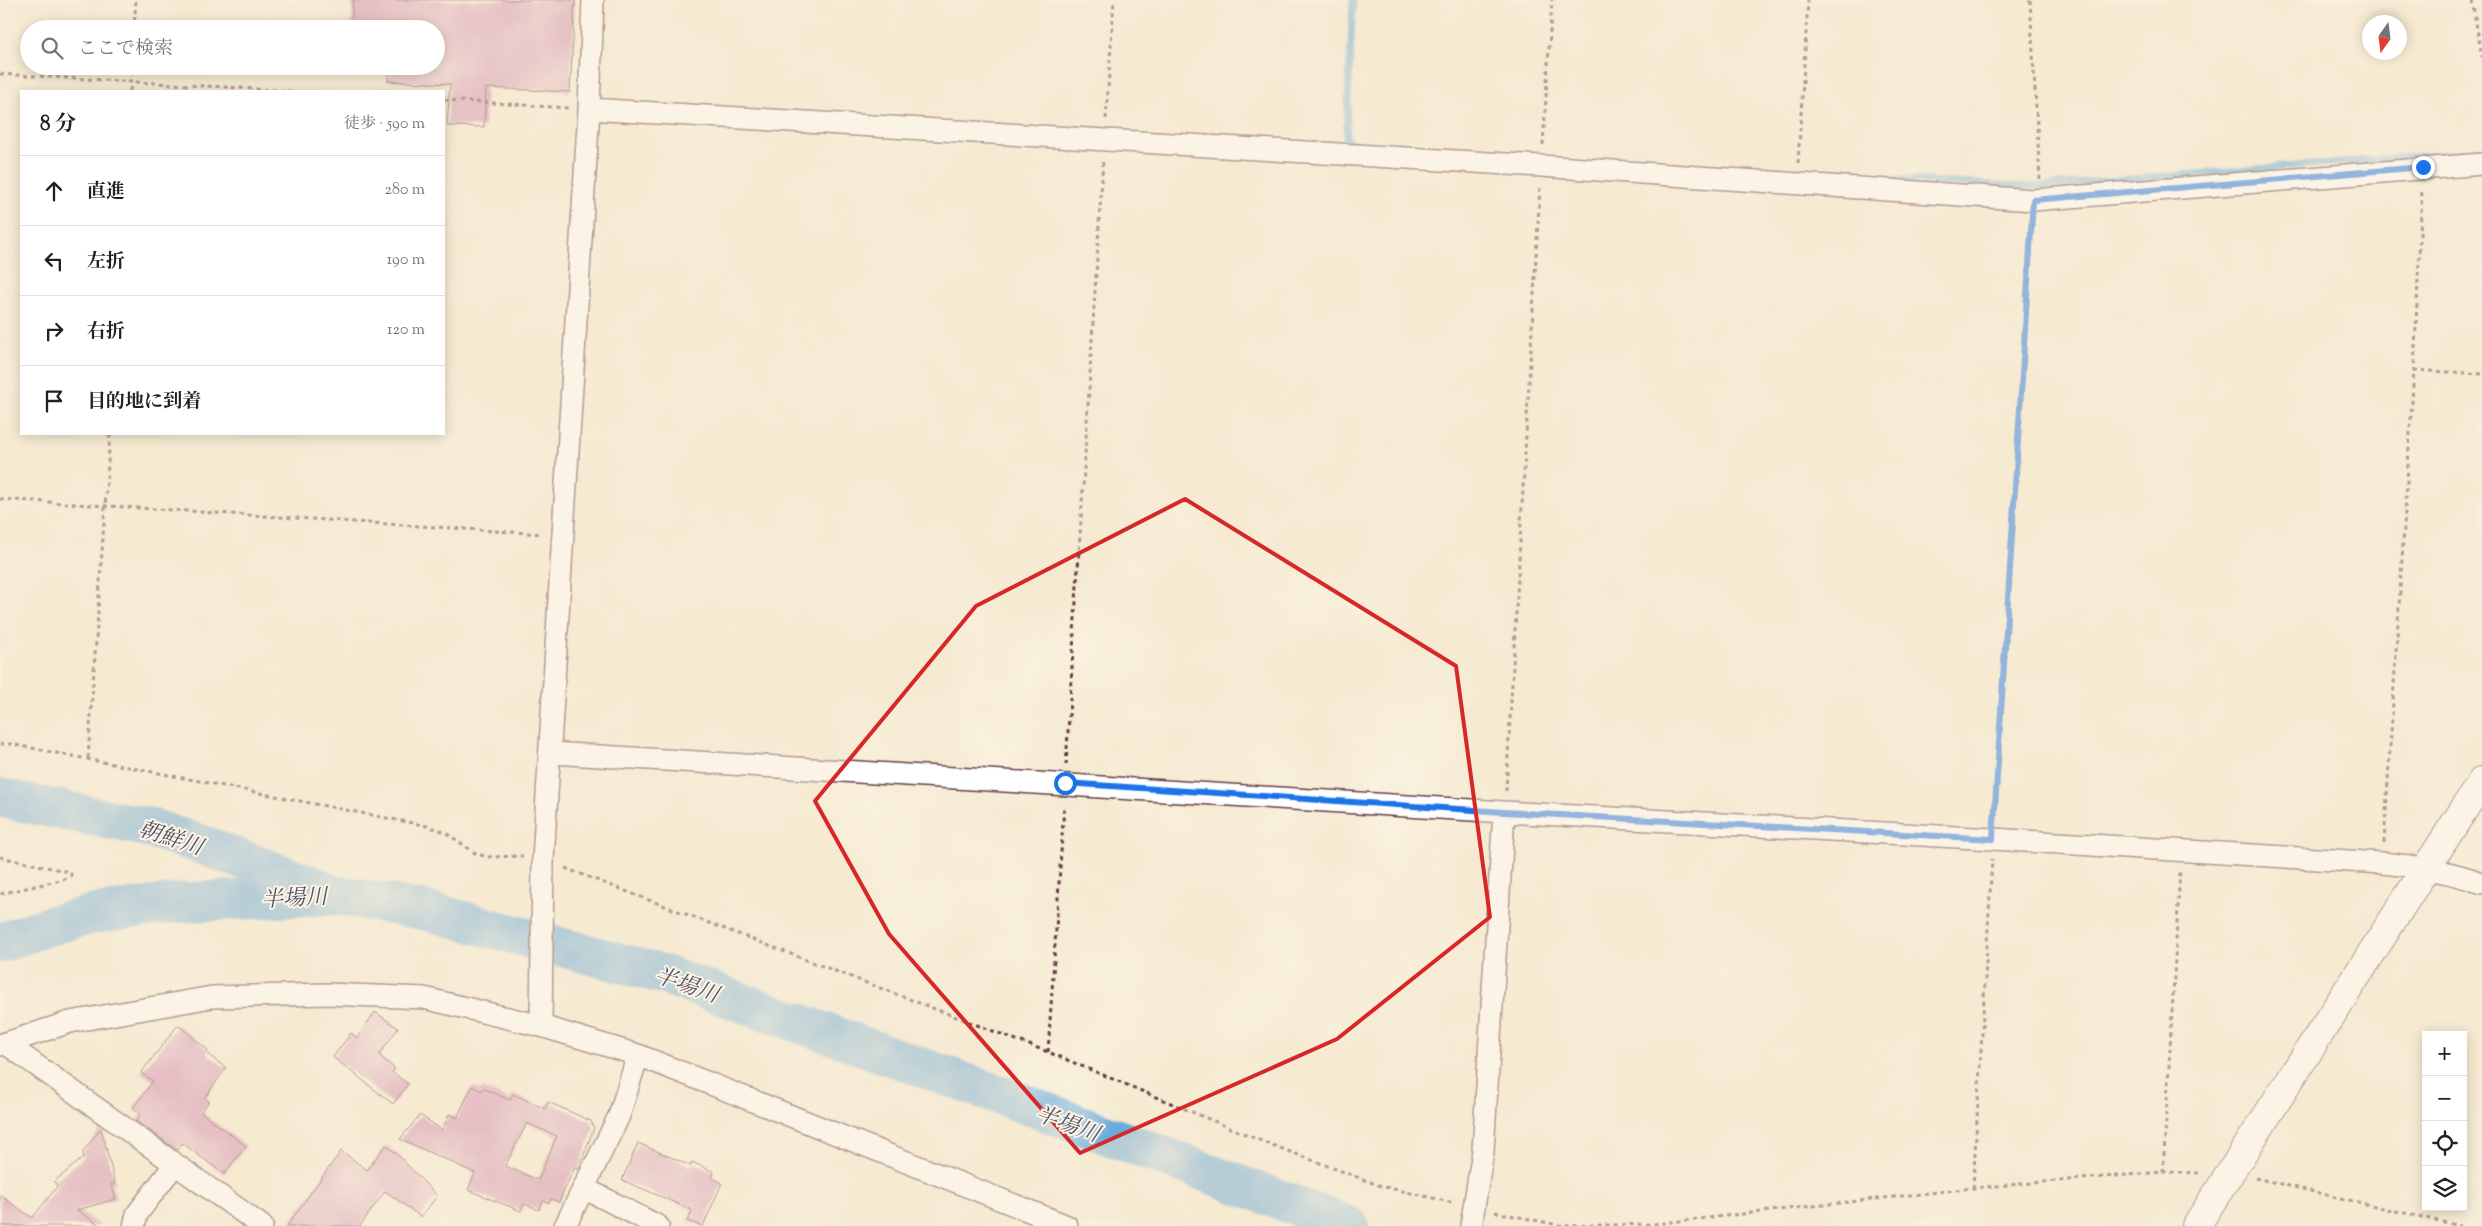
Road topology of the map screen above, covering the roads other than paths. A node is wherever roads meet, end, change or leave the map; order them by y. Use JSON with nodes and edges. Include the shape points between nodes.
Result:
{"nodes":[{"id":1,"x":593,"y":0,"type":"edge"},
{"id":2,"x":589,"y":109,"type":"junction"},
{"id":3,"x":2482,"y":164,"type":"edge"},
{"id":4,"x":552,"y":753,"type":"junction"},
{"id":5,"x":2482,"y":781,"type":"edge"},
{"id":6,"x":1504,"y":812,"type":"junction"},
{"id":7,"x":2426,"y":867,"type":"junction"},
{"id":8,"x":2482,"y":882,"type":"edge"},
{"id":9,"x":541,"y":1020,"type":"junction"},
{"id":10,"x":2,"y":1044,"type":"edge"},
{"id":11,"x":638,"y":1055,"type":"junction"},
{"id":12,"x":175,"y":1164,"type":"junction"},
{"id":13,"x":584,"y":1188,"type":"junction"},
{"id":14,"x":1472,"y":1216,"type":"edge"},
{"id":15,"x":134,"y":1226,"type":"edge"},
{"id":16,"x":262,"y":1226,"type":"edge"},
{"id":17,"x":564,"y":1226,"type":"edge"},
{"id":18,"x":658,"y":1226,"type":"edge"},
{"id":19,"x":1067,"y":1226,"type":"edge"},
{"id":20,"x":2196,"y":1226,"type":"edge"}],
"edges":[{"from":1,"to":2,"type":"street"},
{"from":2,"to":3,"type":"street","via":[[1797,183],[2036,191]]},
{"from":2,"to":4,"type":"street"},
{"from":4,"to":6,"type":"street"},
{"from":4,"to":9,"type":"street","via":[[544,865]]},
{"from":5,"to":7,"type":"street"},
{"from":6,"to":7,"type":"street"},
{"from":6,"to":14,"type":"street","via":[[1483,1151]]},
{"from":7,"to":8,"type":"street"},
{"from":7,"to":20,"type":"street"},
{"from":9,"to":10,"type":"street","via":[[424,998],[273,995],[212,998],[142,1008],[70,1022]]},
{"from":9,"to":11,"type":"street"},
{"from":10,"to":12,"type":"street"},
{"from":11,"to":13,"type":"street","via":[[619,1116]]},
{"from":11,"to":19,"type":"street"},
{"from":12,"to":15,"type":"street","via":[[137,1214]]},
{"from":12,"to":16,"type":"street"},
{"from":13,"to":17,"type":"street"},
{"from":13,"to":18,"type":"street"}]}
